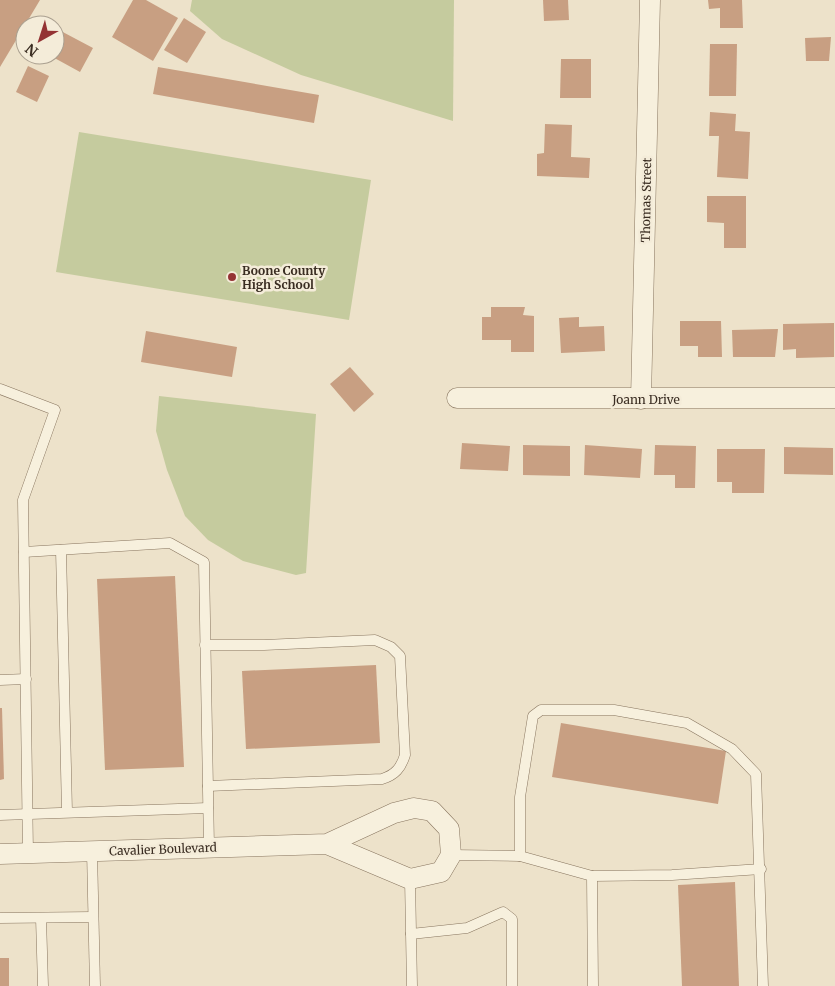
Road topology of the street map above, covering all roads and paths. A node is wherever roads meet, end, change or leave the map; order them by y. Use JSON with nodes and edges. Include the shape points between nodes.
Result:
{"nodes":[{"id":1,"x":650,"y":0,"type":"edge"},
{"id":2,"x":0,"y":389,"type":"edge"},
{"id":3,"x":457,"y":398,"type":"dead end"},
{"id":4,"x":835,"y":398,"type":"edge"},
{"id":5,"x":641,"y":399,"type":"junction"},
{"id":6,"x":61,"y":550,"type":"junction"},
{"id":7,"x":24,"y":552,"type":"junction"},
{"id":8,"x":205,"y":645,"type":"junction"},
{"id":9,"x":0,"y":680,"type":"edge"},
{"id":10,"x":26,"y":680,"type":"junction"},
{"id":11,"x":208,"y":786,"type":"junction"},
{"id":12,"x":208,"y":808,"type":"junction"},
{"id":13,"x":67,"y":812,"type":"junction"},
{"id":14,"x":28,"y":813,"type":"junction"},
{"id":15,"x":0,"y":815,"type":"edge"},
{"id":16,"x":327,"y":844,"type":"junction"},
{"id":17,"x":209,"y":848,"type":"junction"},
{"id":18,"x":92,"y":851,"type":"junction"},
{"id":19,"x":28,"y":853,"type":"junction"},
{"id":20,"x":0,"y":854,"type":"edge"},
{"id":21,"x":451,"y":855,"type":"junction"},
{"id":22,"x":520,"y":856,"type":"junction"},
{"id":23,"x":760,"y":869,"type":"junction"},
{"id":24,"x":592,"y":876,"type":"junction"},
{"id":25,"x":410,"y":879,"type":"junction"},
{"id":26,"x":93,"y":917,"type":"junction"},
{"id":27,"x":0,"y":918,"type":"edge"},
{"id":28,"x":41,"y":918,"type":"junction"},
{"id":29,"x":411,"y":934,"type":"junction"},
{"id":30,"x":43,"y":986,"type":"edge"},
{"id":31,"x":95,"y":986,"type":"edge"},
{"id":32,"x":412,"y":986,"type":"edge"},
{"id":33,"x":512,"y":986,"type":"edge"},
{"id":34,"x":593,"y":986,"type":"edge"},
{"id":35,"x":763,"y":986,"type":"edge"}],
"edges":[{"from":1,"to":5,"type":"street","name":"Thomas Street"},
{"from":2,"to":7,"type":"lane","via":[[55,410],[23,500]]},
{"from":3,"to":5,"type":"street","name":"Joann Drive"},
{"from":4,"to":5,"type":"street","name":"Joann Drive"},
{"from":6,"to":7,"type":"lane"},
{"from":6,"to":8,"type":"lane","via":[[170,544],[204,562]]},
{"from":6,"to":13,"type":"lane"},
{"from":7,"to":10,"type":"lane"},
{"from":8,"to":11,"type":"lane"},
{"from":8,"to":11,"type":"lane","via":[[374,640],[391,647],[400,656],[404,755],[398,770],[382,779]]},
{"from":9,"to":10,"type":"lane"},
{"from":10,"to":14,"type":"lane"},
{"from":11,"to":12,"type":"lane"},
{"from":12,"to":13,"type":"lane"},
{"from":12,"to":17,"type":"lane"},
{"from":13,"to":14,"type":"lane"},
{"from":14,"to":15,"type":"lane"},
{"from":14,"to":19,"type":"lane"},
{"from":16,"to":17,"type":"street","name":"Cavalier Boulevard"},
{"from":16,"to":21,"type":"street","name":"Cavalier Boulevard","via":[[394,813],[414,808],[432,811],[450,829]]},
{"from":16,"to":25,"type":"street","name":"Cavalier Boulevard"},
{"from":17,"to":18,"type":"street","name":"Cavalier Boulevard"},
{"from":18,"to":19,"type":"street","name":"Cavalier Boulevard"},
{"from":18,"to":26,"type":"lane"},
{"from":19,"to":20,"type":"street","name":"Cavalier Boulevard"},
{"from":21,"to":22,"type":"lane"},
{"from":21,"to":25,"type":"street","via":[[441,872]]},
{"from":22,"to":23,"type":"lane","via":[[520,798],[533,716],[541,710],[614,710],[687,723],[732,749],[756,774]]},
{"from":22,"to":24,"type":"lane"},
{"from":23,"to":24,"type":"lane"},
{"from":23,"to":35,"type":"lane"},
{"from":24,"to":34,"type":"lane"},
{"from":25,"to":29,"type":"lane"},
{"from":26,"to":28,"type":"lane"},
{"from":26,"to":31,"type":"lane"},
{"from":27,"to":28,"type":"lane"},
{"from":28,"to":30,"type":"lane"},
{"from":29,"to":32,"type":"lane"},
{"from":29,"to":33,"type":"lane","via":[[467,928],[503,912],[512,919]]}]}
